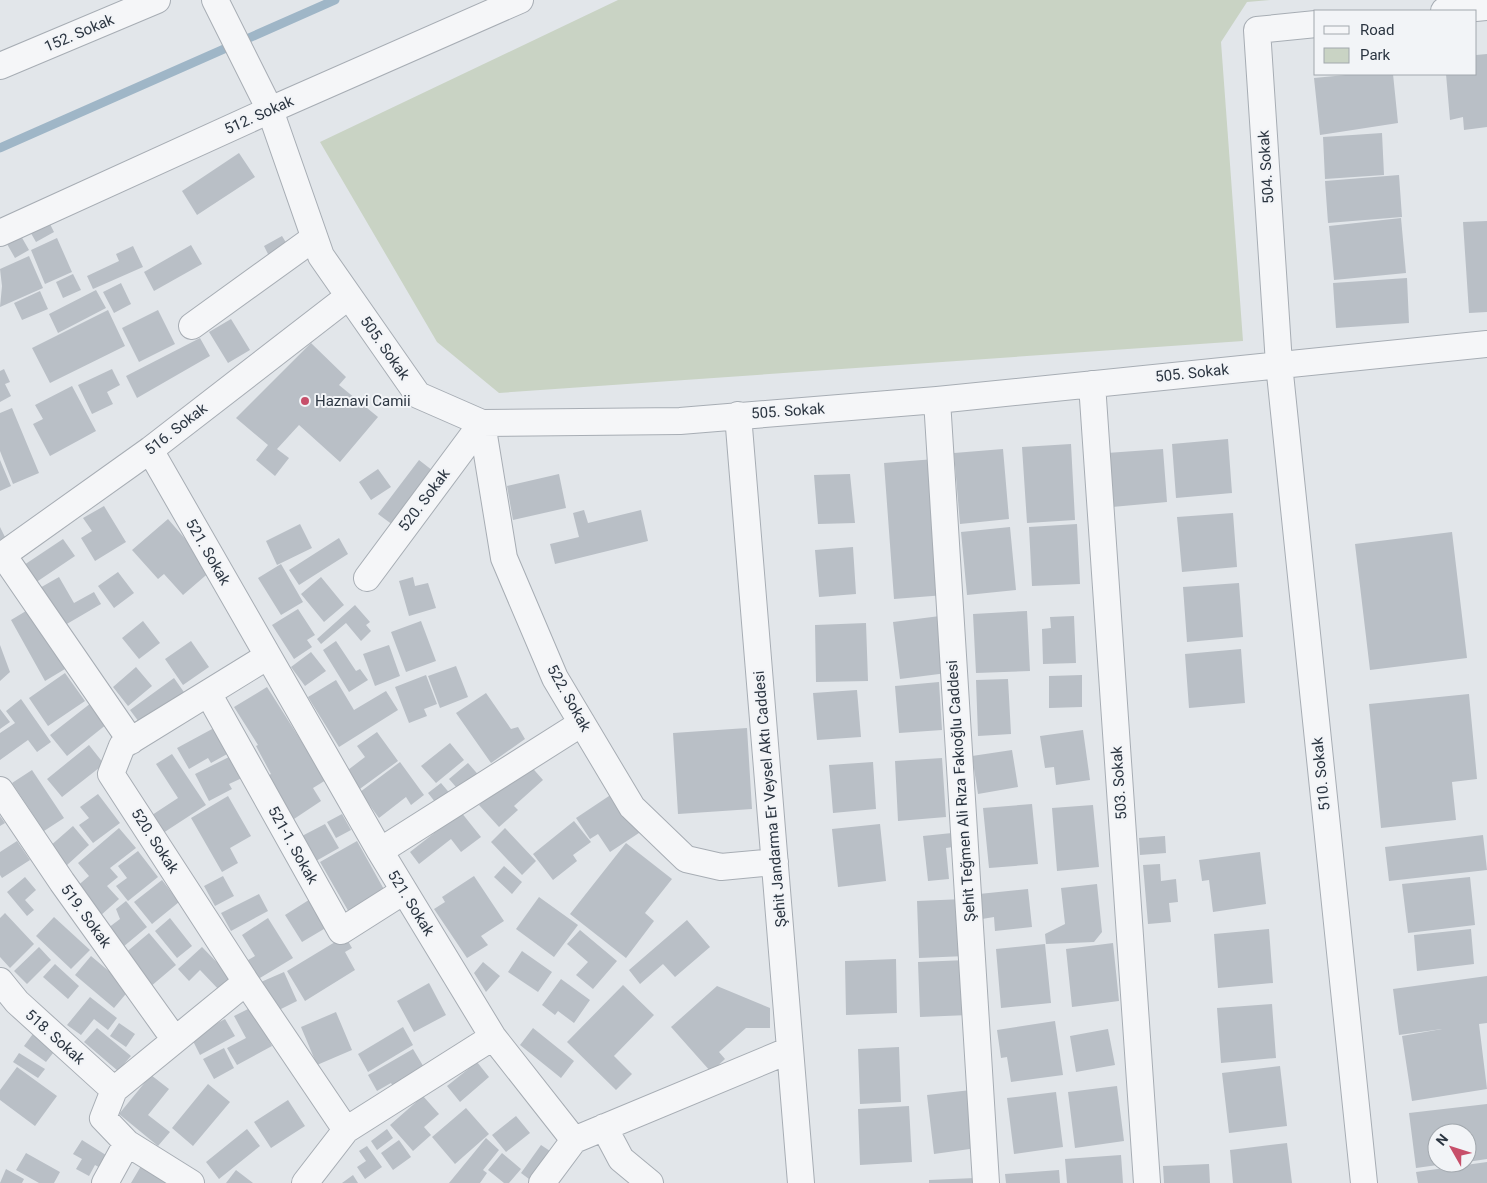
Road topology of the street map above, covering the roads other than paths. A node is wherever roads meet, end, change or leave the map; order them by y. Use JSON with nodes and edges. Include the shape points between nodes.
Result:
{"nodes":[{"id":1,"x":157,"y":0,"type":"edge"},
{"id":2,"x":215,"y":0,"type":"edge"},
{"id":3,"x":520,"y":0,"type":"edge"},
{"id":4,"x":1487,"y":7,"type":"edge"},
{"id":5,"x":1455,"y":10,"type":"edge"},
{"id":6,"x":1314,"y":24,"type":"edge"},
{"id":7,"x":0,"y":66,"type":"edge"},
{"id":8,"x":270,"y":110,"type":"junction"},
{"id":9,"x":0,"y":233,"type":"edge"},
{"id":10,"x":314,"y":238,"type":"junction"},
{"id":11,"x":348,"y":296,"type":"junction"},
{"id":12,"x":192,"y":326,"type":"dead end"},
{"id":13,"x":1487,"y":344,"type":"edge"},
{"id":14,"x":1279,"y":364,"type":"junction"},
{"id":15,"x":1092,"y":384,"type":"junction"},
{"id":16,"x":937,"y":400,"type":"junction"},
{"id":17,"x":738,"y":415,"type":"junction"},
{"id":18,"x":482,"y":423,"type":"junction"},
{"id":19,"x":150,"y":450,"type":"junction"},
{"id":20,"x":2,"y":556,"type":"edge"},
{"id":21,"x":367,"y":578,"type":"dead end"},
{"id":22,"x":268,"y":656,"type":"junction"},
{"id":23,"x":208,"y":693,"type":"junction"},
{"id":24,"x":582,"y":724,"type":"junction"},
{"id":25,"x":131,"y":741,"type":"junction"},
{"id":26,"x":0,"y":790,"type":"edge"},
{"id":27,"x":380,"y":851,"type":"junction"},
{"id":28,"x":775,"y":862,"type":"junction"},
{"id":29,"x":404,"y":891,"type":"junction"},
{"id":30,"x":0,"y":981,"type":"edge"},
{"id":31,"x":246,"y":982,"type":"junction"},
{"id":32,"x":493,"y":1037,"type":"junction"},
{"id":33,"x":175,"y":1040,"type":"junction"},
{"id":34,"x":790,"y":1050,"type":"junction"},
{"id":35,"x":114,"y":1090,"type":"junction"},
{"id":36,"x":604,"y":1127,"type":"junction"},
{"id":37,"x":346,"y":1130,"type":"junction"},
{"id":38,"x":574,"y":1140,"type":"junction"},
{"id":39,"x":127,"y":1143,"type":"junction"},
{"id":40,"x":105,"y":1183,"type":"edge"},
{"id":41,"x":191,"y":1183,"type":"edge"},
{"id":42,"x":305,"y":1183,"type":"edge"},
{"id":43,"x":542,"y":1183,"type":"edge"},
{"id":44,"x":650,"y":1183,"type":"edge"},
{"id":45,"x":801,"y":1183,"type":"edge"},
{"id":46,"x":986,"y":1183,"type":"edge"},
{"id":47,"x":1147,"y":1183,"type":"edge"},
{"id":48,"x":1364,"y":1183,"type":"edge"}],
"edges":[{"from":1,"to":7,"type":"street","name":"152. Sokak"},
{"from":2,"to":8,"type":"street","name":"505. Sokak"},
{"from":3,"to":8,"type":"street","name":"512. Sokak"},
{"from":4,"to":5,"type":"street"},
{"from":6,"to":14,"type":"street","name":"504. Sokak","via":[[1257,30]]},
{"from":8,"to":9,"type":"street","name":"512. Sokak"},
{"from":8,"to":10,"type":"street","name":"505. Sokak"},
{"from":10,"to":11,"type":"street","name":"505. Sokak","via":[[321,256]]},
{"from":10,"to":12,"type":"street"},
{"from":11,"to":18,"type":"street","name":"505. Sokak","via":[[418,395]]},
{"from":11,"to":19,"type":"street","name":"516. Sokak"},
{"from":13,"to":14,"type":"street","name":"505. Sokak"},
{"from":14,"to":15,"type":"street","name":"505. Sokak"},
{"from":14,"to":48,"type":"street","name":"510. Sokak"},
{"from":15,"to":16,"type":"street","name":"505. Sokak"},
{"from":15,"to":47,"type":"street","name":"503. Sokak"},
{"from":16,"to":17,"type":"street","name":"505. Sokak"},
{"from":16,"to":46,"type":"street","name":"Şehit Teğmen Ali Rıza Fakıoğlu Caddesi"},
{"from":17,"to":18,"type":"street","name":"505. Sokak","via":[[680,421]]},
{"from":17,"to":28,"type":"street","name":"Şehit Jandarma Er Veysel Aktı Caddesi"},
{"from":18,"to":21,"type":"street","name":"520. Sokak"},
{"from":18,"to":24,"type":"street","name":"522. Sokak","via":[[504,558],[555,678]]},
{"from":19,"to":20,"type":"street","name":"516. Sokak"},
{"from":19,"to":22,"type":"street","name":"521. Sokak"},
{"from":20,"to":25,"type":"street"},
{"from":22,"to":23,"type":"street"},
{"from":22,"to":27,"type":"street","name":"521. Sokak"},
{"from":23,"to":25,"type":"street"},
{"from":23,"to":29,"type":"street","name":"521-1. Sokak","via":[[341,931]]},
{"from":24,"to":27,"type":"street"},
{"from":24,"to":28,"type":"street","name":"522. Sokak","via":[[632,807],[686,859],[720,867]]},
{"from":25,"to":31,"type":"street","name":"520. Sokak","via":[[122,746],[111,774]]},
{"from":26,"to":33,"type":"street","name":"519. Sokak"},
{"from":27,"to":29,"type":"street","name":"521. Sokak"},
{"from":28,"to":34,"type":"street","name":"Şehit Jandarma Er Veysel Aktı Caddesi"},
{"from":29,"to":32,"type":"street","name":"521. Sokak"},
{"from":30,"to":35,"type":"street","name":"518. Sokak","via":[[17,1002]]},
{"from":31,"to":33,"type":"street"},
{"from":31,"to":37,"type":"street","name":"520. Sokak"},
{"from":32,"to":37,"type":"street"},
{"from":32,"to":38,"type":"street","name":"521. Sokak"},
{"from":33,"to":35,"type":"street"},
{"from":34,"to":36,"type":"street"},
{"from":34,"to":45,"type":"street","name":"Şehit Jandarma Er Veysel Aktı Caddesi"},
{"from":35,"to":39,"type":"street","via":[[103,1118]]},
{"from":36,"to":38,"type":"street"},
{"from":36,"to":44,"type":"street","via":[[621,1159]]},
{"from":37,"to":42,"type":"street"},
{"from":38,"to":43,"type":"street"},
{"from":39,"to":40,"type":"street"},
{"from":39,"to":41,"type":"street"}]}
